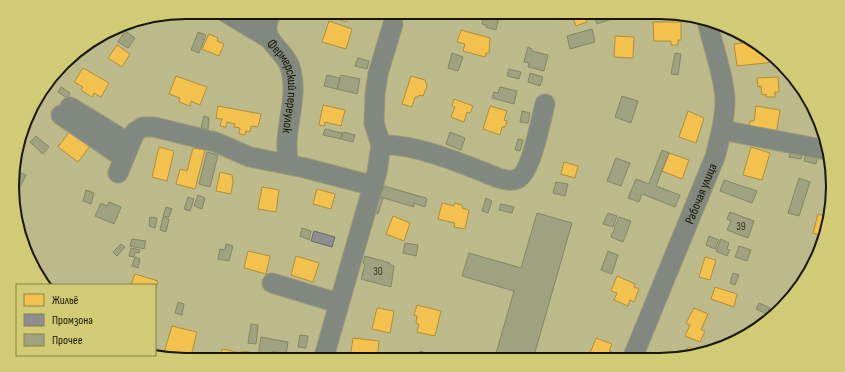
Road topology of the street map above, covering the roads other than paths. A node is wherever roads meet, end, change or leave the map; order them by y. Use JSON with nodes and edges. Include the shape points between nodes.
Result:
{"nodes":[{"id":1,"x":243,"y":19,"type":"edge"},
{"id":2,"x":269,"y":19,"type":"edge"},
{"id":3,"x":393,"y":24,"type":"dead end"},
{"id":4,"x":709,"y":27,"type":"edge"},
{"id":5,"x":270,"y":39,"type":"junction"},
{"id":6,"x":545,"y":104,"type":"dead end"},
{"id":7,"x":64,"y":110,"type":"dead end"},
{"id":8,"x":722,"y":130,"type":"junction"},
{"id":9,"x":381,"y":145,"type":"junction"},
{"id":10,"x":822,"y":149,"type":"edge"},
{"id":11,"x":289,"y":164,"type":"junction"},
{"id":12,"x":374,"y":186,"type":"junction"},
{"id":13,"x":272,"y":283,"type":"dead end"},
{"id":14,"x":338,"y":304,"type":"junction"},
{"id":15,"x":325,"y":353,"type":"edge"},
{"id":16,"x":634,"y":353,"type":"edge"}],
"edges":[{"from":1,"to":5,"type":"street"},
{"from":2,"to":5,"type":"street","name":"Фермерский переулок","via":[[266,26]]},
{"from":3,"to":9,"type":"street","via":[[378,74],[375,94],[374,123]]},
{"from":4,"to":8,"type":"street","name":"Рабочая улица","via":[[724,93]]},
{"from":5,"to":11,"type":"street","name":"Фермерский переулок","via":[[284,57],[292,76],[293,95],[287,139]]},
{"from":6,"to":9,"type":"street","via":[[529,163],[517,179],[498,178],[447,159],[401,146]]},
{"from":7,"to":11,"type":"street","via":[[124,158],[138,129],[154,127],[215,142],[246,156]]},
{"from":8,"to":10,"type":"street"},
{"from":8,"to":16,"type":"street","name":"Рабочая улица","via":[[715,157]]},
{"from":9,"to":12,"type":"street"},
{"from":11,"to":12,"type":"street"},
{"from":12,"to":14,"type":"street"},
{"from":13,"to":14,"type":"street"},
{"from":14,"to":15,"type":"street"}]}
